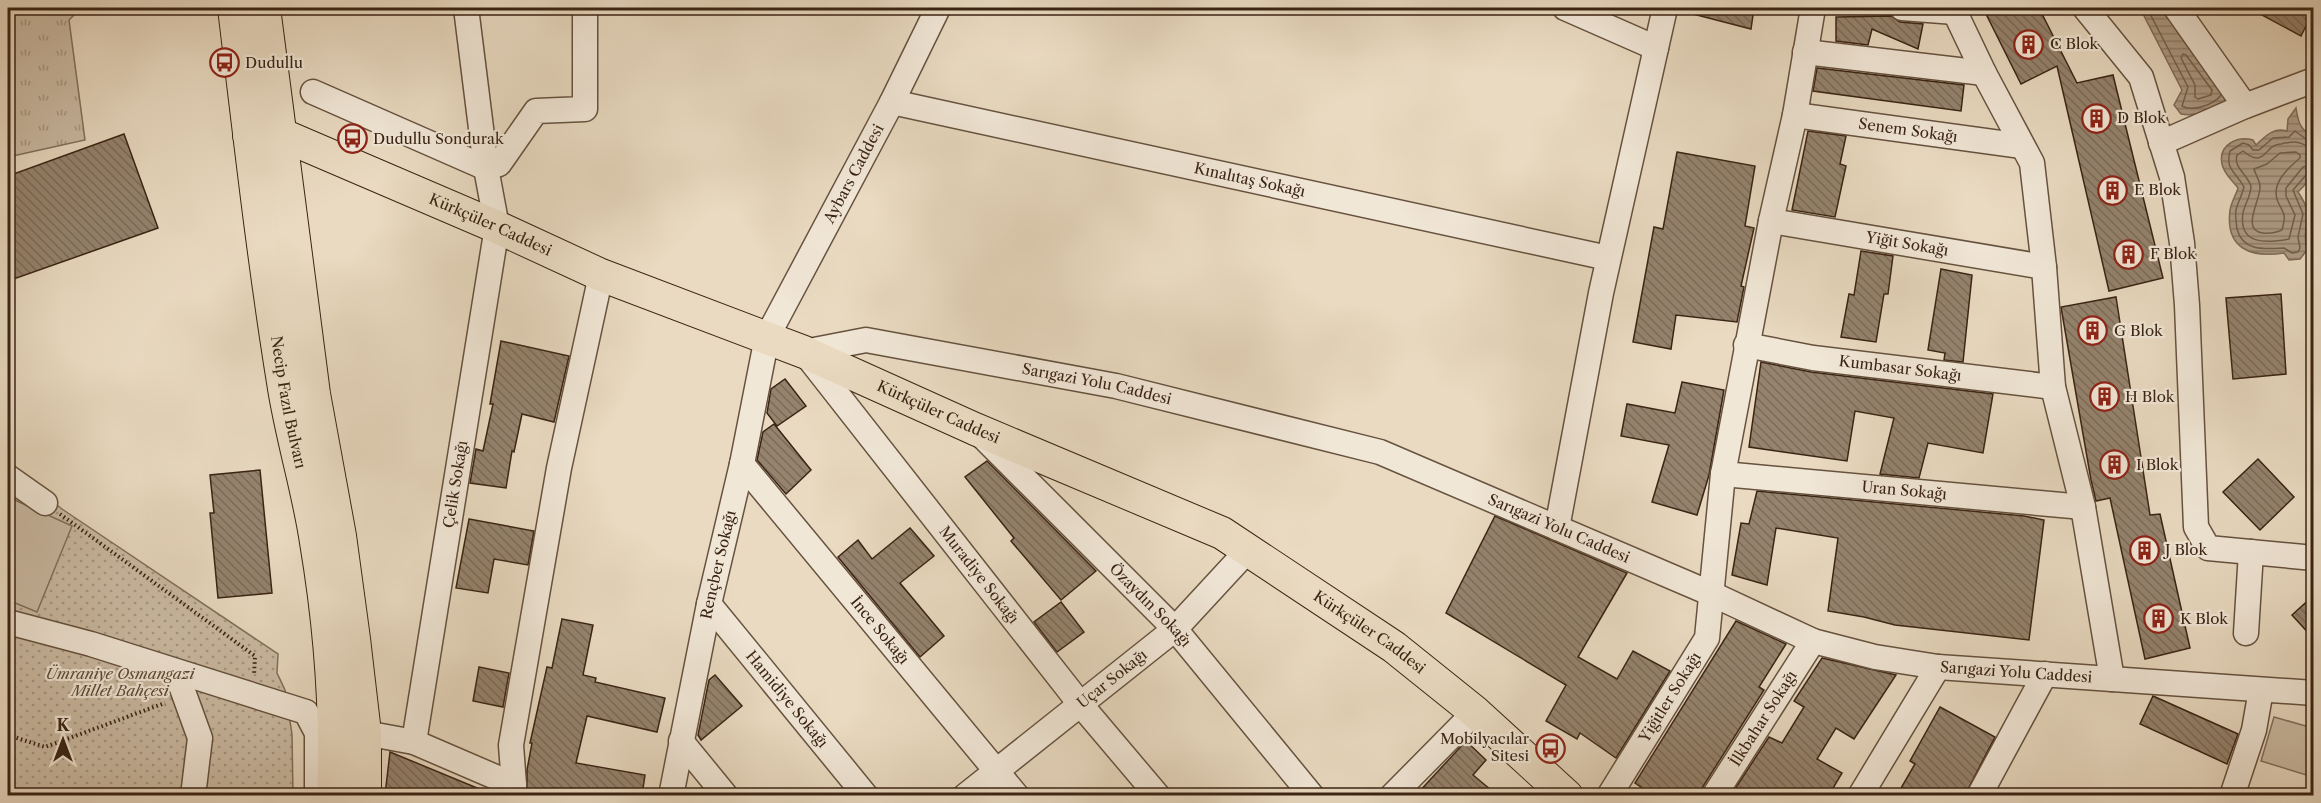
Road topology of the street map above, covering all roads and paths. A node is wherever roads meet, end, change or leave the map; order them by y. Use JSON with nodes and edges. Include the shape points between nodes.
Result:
{"nodes":[{"id":1,"x":234,"y":8,"type":"edge"},
{"id":2,"x":264,"y":8,"type":"edge"},
{"id":3,"x":466,"y":8,"type":"edge"},
{"id":4,"x":585,"y":8,"type":"edge"},
{"id":5,"x":938,"y":8,"type":"edge"},
{"id":6,"x":1565,"y":8,"type":"edge"},
{"id":7,"x":1665,"y":8,"type":"edge"},
{"id":8,"x":1813,"y":8,"type":"edge"},
{"id":9,"x":1902,"y":8,"type":"edge"},
{"id":10,"x":2085,"y":8,"type":"edge"},
{"id":11,"x":2176,"y":8,"type":"edge"},
{"id":12,"x":1954,"y":10,"type":"edge"},
{"id":13,"x":1656,"y":48,"type":"junction"},
{"id":14,"x":1805,"y":52,"type":"junction"},
{"id":15,"x":1984,"y":73,"type":"junction"},
{"id":16,"x":2313,"y":80,"type":"edge"},
{"id":17,"x":313,"y":92,"type":"dead end"},
{"id":18,"x":892,"y":102,"type":"junction"},
{"id":19,"x":2245,"y":106,"type":"junction"},
{"id":20,"x":1795,"y":115,"type":"junction"},
{"id":21,"x":265,"y":135,"type":"junction"},
{"id":22,"x":2161,"y":143,"type":"junction"},
{"id":23,"x":2022,"y":147,"type":"junction"},
{"id":24,"x":486,"y":168,"type":"junction"},
{"id":25,"x":1770,"y":221,"type":"junction"},
{"id":26,"x":497,"y":227,"type":"junction"},
{"id":27,"x":1608,"y":258,"type":"junction"},
{"id":28,"x":2044,"y":267,"type":"junction"},
{"id":29,"x":601,"y":275,"type":"junction"},
{"id":30,"x":767,"y":337,"type":"junction"},
{"id":31,"x":1746,"y":345,"type":"junction"},
{"id":32,"x":804,"y":352,"type":"junction"},
{"id":33,"x":2053,"y":387,"type":"junction"},
{"id":34,"x":975,"y":429,"type":"junction"},
{"id":35,"x":742,"y":464,"type":"junction"},
{"id":36,"x":1723,"y":474,"type":"junction"},
{"id":37,"x":8,"y":477,"type":"edge"},
{"id":38,"x":45,"y":503,"type":"joint"},
{"id":39,"x":2084,"y":507,"type":"junction"},
{"id":40,"x":1557,"y":528,"type":"junction"},
{"id":41,"x":1248,"y":550,"type":"junction"},
{"id":42,"x":2251,"y":552,"type":"junction"},
{"id":43,"x":2313,"y":558,"type":"edge"},
{"id":44,"x":1712,"y":594,"type":"junction"},
{"id":45,"x":709,"y":604,"type":"junction"},
{"id":46,"x":8,"y":622,"type":"edge"},
{"id":47,"x":1175,"y":629,"type":"junction"},
{"id":48,"x":2246,"y":633,"type":"dead end"},
{"id":49,"x":1813,"y":641,"type":"junction"},
{"id":50,"x":1938,"y":668,"type":"junction"},
{"id":51,"x":176,"y":672,"type":"junction"},
{"id":52,"x":2045,"y":674,"type":"junction"},
{"id":53,"x":2112,"y":679,"type":"junction"},
{"id":54,"x":2261,"y":690,"type":"junction"},
{"id":55,"x":2313,"y":693,"type":"edge"},
{"id":56,"x":254,"y":694,"type":"junction"},
{"id":57,"x":185,"y":696,"type":"junction"},
{"id":58,"x":1081,"y":705,"type":"junction"},
{"id":59,"x":1474,"y":712,"type":"junction"},
{"id":60,"x":365,"y":733,"type":"junction"},
{"id":61,"x":8,"y":735,"type":"edge"},
{"id":62,"x":681,"y":741,"type":"junction"},
{"id":63,"x":414,"y":742,"type":"junction"},
{"id":64,"x":996,"y":770,"type":"junction"},
{"id":65,"x":513,"y":790,"type":"edge"},
{"id":66,"x":193,"y":795,"type":"edge"},
{"id":67,"x":317,"y":795,"type":"edge"},
{"id":68,"x":333,"y":795,"type":"edge"},
{"id":69,"x":365,"y":795,"type":"edge"},
{"id":70,"x":671,"y":795,"type":"edge"},
{"id":71,"x":726,"y":795,"type":"edge"},
{"id":72,"x":866,"y":795,"type":"edge"},
{"id":73,"x":965,"y":795,"type":"edge"},
{"id":74,"x":1017,"y":795,"type":"edge"},
{"id":75,"x":1158,"y":795,"type":"edge"},
{"id":76,"x":1312,"y":795,"type":"edge"},
{"id":77,"x":1392,"y":795,"type":"edge"},
{"id":78,"x":1568,"y":795,"type":"edge"},
{"id":79,"x":1609,"y":795,"type":"edge"},
{"id":80,"x":1714,"y":795,"type":"edge"},
{"id":81,"x":1860,"y":795,"type":"edge"},
{"id":82,"x":1979,"y":795,"type":"edge"},
{"id":83,"x":2232,"y":795,"type":"edge"}],
"edges":[{"from":1,"to":21,"type":"main road","name":"Necip Fazıl Bulvarı"},
{"from":2,"to":21,"type":"main road","name":"Necip Fazıl Bulvarı"},
{"from":3,"to":24,"type":"street","name":"Çelik Sokağı"},
{"from":4,"to":24,"type":"street","via":[[585,109],[536,111],[499,164]]},
{"from":5,"to":18,"type":"street","name":"Aybars Caddesi"},
{"from":6,"to":13,"type":"street"},
{"from":7,"to":13,"type":"street"},
{"from":8,"to":14,"type":"street","name":"Yiğitler Sokağı"},
{"from":9,"to":12,"type":"street"},
{"from":10,"to":22,"type":"street","via":[[2141,77]]},
{"from":11,"to":19,"type":"street"},
{"from":12,"to":15,"type":"street"},
{"from":13,"to":27,"type":"street"},
{"from":14,"to":15,"type":"street"},
{"from":14,"to":20,"type":"street","name":"Yiğitler Sokağı"},
{"from":15,"to":23,"type":"street"},
{"from":16,"to":19,"type":"street"},
{"from":17,"to":24,"type":"street"},
{"from":18,"to":27,"type":"street","name":"Kınalıtaş Sokağı"},
{"from":18,"to":30,"type":"street","name":"Aybars Caddesi"},
{"from":19,"to":22,"type":"street"},
{"from":20,"to":23,"type":"street","name":"Senem Sokağı"},
{"from":20,"to":25,"type":"street","name":"Yiğitler Sokağı"},
{"from":21,"to":26,"type":"main road","name":"Kürkçüler Caddesi"},
{"from":21,"to":60,"type":"main road","name":"Necip Fazıl Bulvarı","via":[[340,536]]},
{"from":21,"to":68,"type":"main road","name":"Necip Fazıl Bulvarı","via":[[283,385],[316,541],[330,644],[335,727]]},
{"from":22,"to":42,"type":"street","via":[[2172,177],[2182,243],[2196,527],[2208,548]]},
{"from":23,"to":28,"type":"street","via":[[2032,163]]},
{"from":24,"to":26,"type":"street","name":"Çelik Sokağı"},
{"from":25,"to":28,"type":"street","name":"Yiğit Sokağı"},
{"from":25,"to":31,"type":"street","name":"Yiğitler Sokağı"},
{"from":26,"to":29,"type":"main road","name":"Kürkçüler Caddesi"},
{"from":26,"to":63,"type":"street","name":"Çelik Sokağı"},
{"from":27,"to":40,"type":"street"},
{"from":28,"to":33,"type":"street"},
{"from":29,"to":30,"type":"main road","name":"Kürkçüler Caddesi"},
{"from":29,"to":65,"type":"street","via":[[559,468],[511,745]]},
{"from":30,"to":32,"type":"main road","name":"Kürkçüler Caddesi"},
{"from":30,"to":35,"type":"street","name":"Rençber Sokağı"},
{"from":31,"to":33,"type":"street","name":"Kumbasar Sokağı","via":[[1813,358]]},
{"from":31,"to":36,"type":"street","name":"Yiğitler Sokağı"},
{"from":32,"to":34,"type":"main road","name":"Kürkçüler Caddesi"},
{"from":32,"to":40,"type":"street","name":"Sarıgazi Yolu Caddesi","via":[[866,340],[1116,386],[1380,452]]},
{"from":32,"to":58,"type":"street","name":"Muradiye Sokağı"},
{"from":33,"to":39,"type":"street"},
{"from":34,"to":41,"type":"main road","name":"Kürkçüler Caddesi","via":[[1222,532]]},
{"from":34,"to":47,"type":"street","name":"Özaydın Sokağı"},
{"from":35,"to":45,"type":"street","name":"Rençber Sokağı"},
{"from":35,"to":64,"type":"street","name":"İnce Sokağı"},
{"from":36,"to":39,"type":"street","name":"Uran Sokağı"},
{"from":36,"to":44,"type":"street","name":"Yiğitler Sokağı"},
{"from":37,"to":38,"type":"street"},
{"from":38,"to":56,"type":"path","via":[[255,656]]},
{"from":39,"to":53,"type":"street"},
{"from":40,"to":44,"type":"street","name":"Sarıgazi Yolu Caddesi"},
{"from":41,"to":47,"type":"street","name":"Uçar Sokağı"},
{"from":41,"to":59,"type":"main road","name":"Kürkçüler Caddesi","via":[[1394,647]]},
{"from":42,"to":43,"type":"street"},
{"from":42,"to":48,"type":"street"},
{"from":44,"to":49,"type":"street","name":"Sarıgazi Yolu Caddesi"},
{"from":44,"to":79,"type":"street","name":"Yiğitler Sokağı","via":[[1707,638]]},
{"from":45,"to":62,"type":"street","name":"Rençber Sokağı"},
{"from":45,"to":72,"type":"street","name":"Hamidiye Sokağı"},
{"from":46,"to":51,"type":"street"},
{"from":47,"to":58,"type":"street","name":"Uçar Sokağı"},
{"from":47,"to":76,"type":"street","name":"Özaydın Sokağı"},
{"from":49,"to":50,"type":"street","name":"Sarıgazi Yolu Caddesi"},
{"from":49,"to":80,"type":"street","name":"İlkbahar Sokağı"},
{"from":50,"to":52,"type":"street","name":"Sarıgazi Yolu Caddesi"},
{"from":50,"to":81,"type":"street"},
{"from":51,"to":56,"type":"street"},
{"from":51,"to":57,"type":"street"},
{"from":52,"to":53,"type":"street","name":"Sarıgazi Yolu Caddesi"},
{"from":52,"to":82,"type":"street"},
{"from":53,"to":54,"type":"street","name":"Sarıgazi Yolu Caddesi"},
{"from":54,"to":55,"type":"street","name":"Sarıgazi Yolu Caddesi"},
{"from":54,"to":83,"type":"street","via":[[2254,730]]},
{"from":56,"to":67,"type":"street","via":[[306,712],[317,733]]},
{"from":57,"to":61,"type":"path","via":[[45,747]]},
{"from":57,"to":66,"type":"street","via":[[200,738]]},
{"from":58,"to":64,"type":"street","name":"Uçar Sokağı"},
{"from":58,"to":75,"type":"street","name":"Muradiye Sokağı"},
{"from":59,"to":77,"type":"street"},
{"from":59,"to":78,"type":"main road","name":"Kürkçüler Caddesi"},
{"from":60,"to":63,"type":"street"},
{"from":60,"to":69,"type":"main road","name":"Necip Fazıl Bulvarı"},
{"from":62,"to":70,"type":"street","name":"Rençber Sokağı"},
{"from":62,"to":71,"type":"street"},
{"from":63,"to":65,"type":"street"},
{"from":64,"to":73,"type":"street","name":"Uçar Sokağı"},
{"from":64,"to":74,"type":"street","name":"İnce Sokağı"}]}
